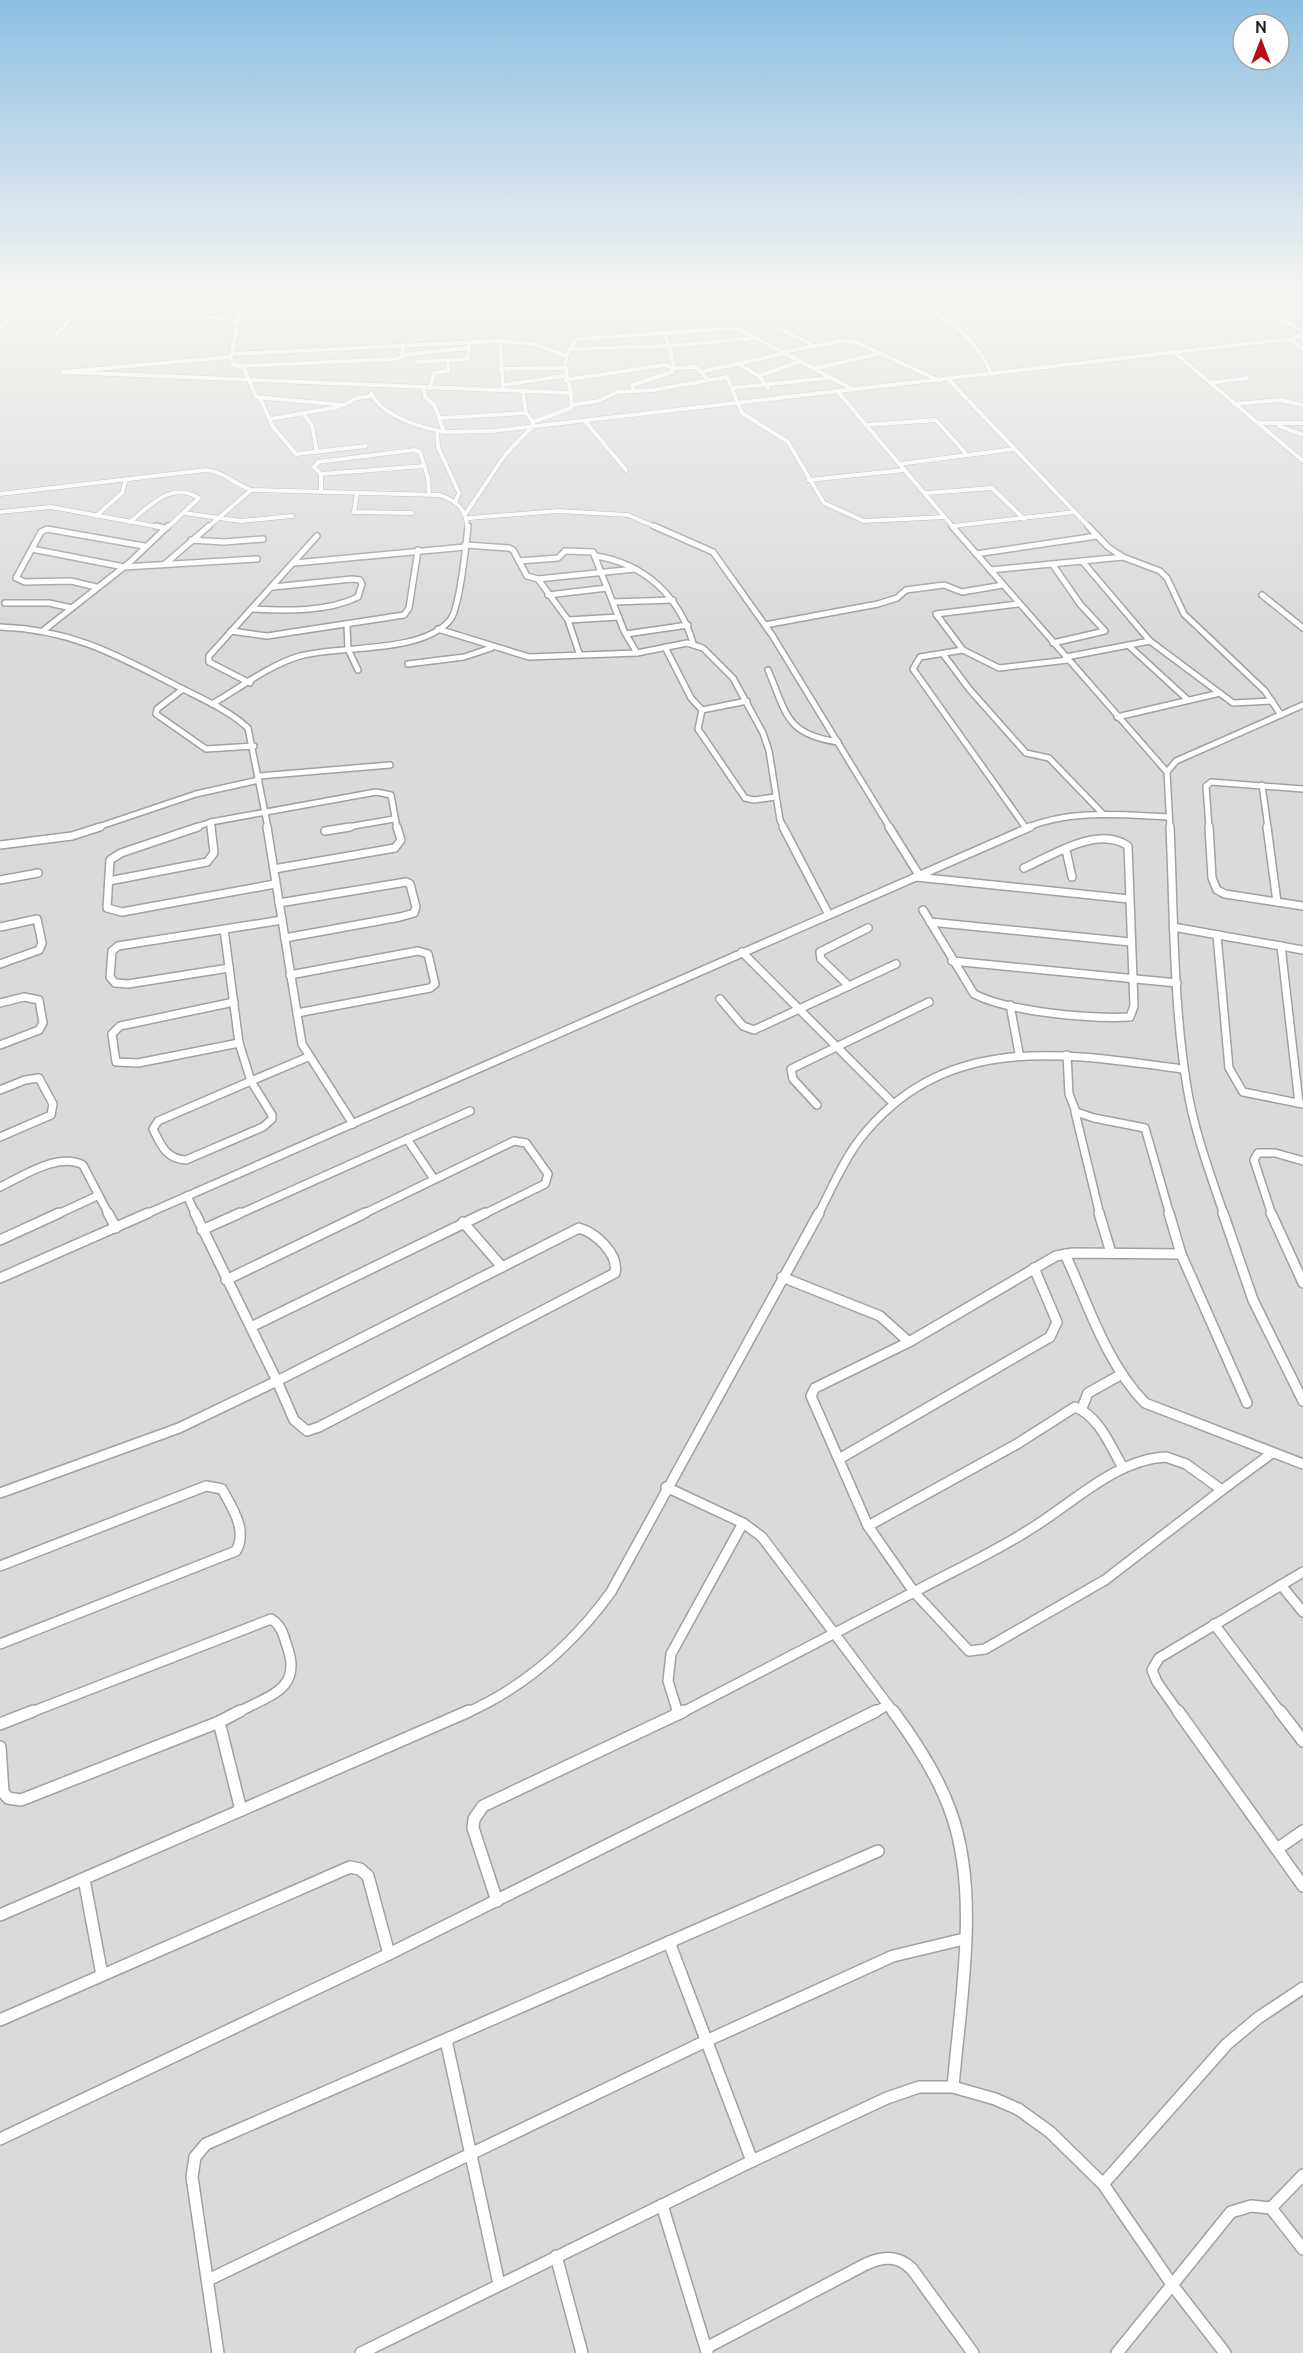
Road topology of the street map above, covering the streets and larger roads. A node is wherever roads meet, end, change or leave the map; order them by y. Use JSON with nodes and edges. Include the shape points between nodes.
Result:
{"nodes":[{"id":1,"x":263,"y":404,"type":"edge"},
{"id":2,"x":348,"y":404,"type":"edge"},
{"id":3,"x":379,"y":404,"type":"edge"},
{"id":4,"x":433,"y":404,"type":"edge"},
{"id":5,"x":525,"y":404,"type":"edge"},
{"id":6,"x":580,"y":404,"type":"edge"},
{"id":7,"x":721,"y":404,"type":"edge"},
{"id":8,"x":736,"y":404,"type":"edge"},
{"id":9,"x":848,"y":404,"type":"edge"},
{"id":10,"x":971,"y":404,"type":"edge"},
{"id":11,"x":1234,"y":404,"type":"edge"},
{"id":12,"x":572,"y":405,"type":"joint"},
{"id":13,"x":526,"y":413,"type":"junction"},
{"id":14,"x":303,"y":414,"type":"junction"},
{"id":15,"x":440,"y":418,"type":"junction"},
{"id":16,"x":270,"y":420,"type":"junction"},
{"id":17,"x":533,"y":422,"type":"junction"},
{"id":18,"x":585,"y":422,"type":"junction"},
{"id":19,"x":1257,"y":423,"type":"junction"},
{"id":20,"x":1303,"y":423,"type":"edge"},
{"id":21,"x":1275,"y":424,"type":"junction"},
{"id":22,"x":866,"y":425,"type":"junction"},
{"id":23,"x":531,"y":428,"type":"junction"},
{"id":24,"x":437,"y":431,"type":"junction"},
{"id":25,"x":444,"y":432,"type":"junction"},
{"id":26,"x":1303,"y":435,"type":"edge"},
{"id":27,"x":366,"y":446,"type":"dead end"},
{"id":28,"x":1014,"y":449,"type":"junction"},
{"id":29,"x":317,"y":452,"type":"junction"},
{"id":30,"x":967,"y":455,"type":"junction"},
{"id":31,"x":1303,"y":461,"type":"edge"},
{"id":32,"x":899,"y":464,"type":"junction"},
{"id":33,"x":425,"y":466,"type":"junction"},
{"id":34,"x":626,"y":470,"type":"dead end"},
{"id":35,"x":905,"y":470,"type":"junction"},
{"id":36,"x":321,"y":474,"type":"junction"},
{"id":37,"x":126,"y":479,"type":"junction"},
{"id":38,"x":808,"y":480,"type":"junction"},
{"id":39,"x":251,"y":490,"type":"junction"},
{"id":40,"x":321,"y":492,"type":"junction"},
{"id":41,"x":357,"y":493,"type":"junction"},
{"id":42,"x":926,"y":493,"type":"junction"},
{"id":43,"x":0,"y":494,"type":"edge"},
{"id":44,"x":429,"y":494,"type":"junction"},
{"id":45,"x":455,"y":503,"type":"junction"},
{"id":46,"x":2,"y":512,"type":"edge"},
{"id":47,"x":1075,"y":512,"type":"junction"},
{"id":48,"x":184,"y":513,"type":"junction"},
{"id":49,"x":412,"y":513,"type":"dead end"},
{"id":50,"x":467,"y":515,"type":"junction"},
{"id":51,"x":96,"y":516,"type":"junction"},
{"id":52,"x":292,"y":516,"type":"dead end"},
{"id":53,"x":218,"y":518,"type":"junction"},
{"id":54,"x":945,"y":518,"type":"junction"},
{"id":55,"x":1024,"y":519,"type":"junction"},
{"id":56,"x":0,"y":521,"type":"edge"},
{"id":57,"x":130,"y":522,"type":"junction"},
{"id":58,"x":953,"y":526,"type":"junction"},
{"id":59,"x":165,"y":528,"type":"junction"},
{"id":60,"x":317,"y":536,"type":"dead end"},
{"id":61,"x":1097,"y":536,"type":"junction"},
{"id":62,"x":263,"y":539,"type":"dead end"},
{"id":63,"x":191,"y":540,"type":"junction"},
{"id":64,"x":144,"y":546,"type":"junction"},
{"id":65,"x":465,"y":546,"type":"junction"},
{"id":66,"x":32,"y":549,"type":"junction"},
{"id":67,"x":418,"y":550,"type":"junction"},
{"id":68,"x":976,"y":554,"type":"junction"},
{"id":69,"x":596,"y":556,"type":"junction"},
{"id":70,"x":1123,"y":557,"type":"junction"},
{"id":71,"x":257,"y":559,"type":"dead end"},
{"id":72,"x":519,"y":561,"type":"junction"},
{"id":73,"x":1082,"y":561,"type":"junction"},
{"id":74,"x":295,"y":563,"type":"junction"},
{"id":75,"x":165,"y":564,"type":"junction"},
{"id":76,"x":1053,"y":565,"type":"junction"},
{"id":77,"x":124,"y":567,"type":"junction"},
{"id":78,"x":635,"y":569,"type":"junction"},
{"id":79,"x":990,"y":570,"type":"junction"},
{"id":80,"x":601,"y":573,"type":"junction"},
{"id":81,"x":538,"y":579,"type":"junction"},
{"id":82,"x":1003,"y":585,"type":"junction"},
{"id":83,"x":96,"y":587,"type":"junction"},
{"id":84,"x":273,"y":587,"type":"junction"},
{"id":85,"x":607,"y":588,"type":"junction"},
{"id":86,"x":548,"y":595,"type":"junction"},
{"id":87,"x":1262,"y":595,"type":"dead end"},
{"id":88,"x":673,"y":600,"type":"junction"},
{"id":89,"x":613,"y":602,"type":"junction"},
{"id":90,"x":5,"y":603,"type":"dead end"},
{"id":91,"x":1018,"y":604,"type":"junction"},
{"id":92,"x":72,"y":608,"type":"junction"},
{"id":93,"x":252,"y":609,"type":"junction"},
{"id":94,"x":619,"y":617,"type":"junction"},
{"id":95,"x":568,"y":620,"type":"junction"},
{"id":96,"x":347,"y":625,"type":"junction"},
{"id":97,"x":765,"y":625,"type":"junction"},
{"id":98,"x":688,"y":626,"type":"junction"},
{"id":99,"x":0,"y":627,"type":"edge"},
{"id":100,"x":1303,"y":628,"type":"edge"},
{"id":101,"x":438,"y":629,"type":"junction"},
{"id":102,"x":44,"y":630,"type":"junction"},
{"id":103,"x":231,"y":631,"type":"junction"},
{"id":104,"x":626,"y":634,"type":"junction"},
{"id":105,"x":1150,"y":641,"type":"junction"},
{"id":106,"x":693,"y":643,"type":"junction"},
{"id":107,"x":1053,"y":643,"type":"junction"},
{"id":108,"x":1128,"y":645,"type":"junction"},
{"id":109,"x":665,"y":647,"type":"junction"},
{"id":110,"x":492,"y":648,"type":"junction"},
{"id":111,"x":348,"y":649,"type":"junction"},
{"id":112,"x":963,"y":650,"type":"junction"},
{"id":113,"x":579,"y":653,"type":"junction"},
{"id":114,"x":637,"y":653,"type":"junction"},
{"id":115,"x":943,"y":654,"type":"junction"},
{"id":116,"x":1067,"y":659,"type":"junction"},
{"id":117,"x":408,"y":664,"type":"dead end"},
{"id":118,"x":358,"y":670,"type":"dead end"},
{"id":119,"x":768,"y":670,"type":"dead end"},
{"id":120,"x":250,"y":683,"type":"junction"},
{"id":121,"x":183,"y":689,"type":"junction"},
{"id":122,"x":1220,"y":693,"type":"junction"},
{"id":123,"x":1188,"y":700,"type":"junction"},
{"id":124,"x":747,"y":701,"type":"junction"},
{"id":125,"x":1272,"y":701,"type":"junction"},
{"id":126,"x":212,"y":704,"type":"junction"},
{"id":127,"x":1303,"y":705,"type":"edge"},
{"id":128,"x":702,"y":710,"type":"junction"},
{"id":129,"x":1281,"y":715,"type":"junction"},
{"id":130,"x":1117,"y":717,"type":"junction"},
{"id":131,"x":838,"y":742,"type":"junction"},
{"id":132,"x":254,"y":746,"type":"junction"},
{"id":133,"x":390,"y":765,"type":"dead end"},
{"id":134,"x":1167,"y":772,"type":"junction"},
{"id":135,"x":259,"y":778,"type":"junction"},
{"id":136,"x":1262,"y":785,"type":"junction"},
{"id":137,"x":1303,"y":789,"type":"edge"},
{"id":138,"x":775,"y":797,"type":"junction"},
{"id":139,"x":265,"y":812,"type":"junction"},
{"id":140,"x":1103,"y":814,"type":"junction"},
{"id":141,"x":1168,"y":817,"type":"junction"},
{"id":142,"x":394,"y":819,"type":"junction"},
{"id":143,"x":211,"y":822,"type":"junction"},
{"id":144,"x":1026,"y":828,"type":"junction"},
{"id":145,"x":325,"y":831,"type":"dead end"},
{"id":146,"x":0,"y":845,"type":"edge"},
{"id":147,"x":1066,"y":850,"type":"junction"},
{"id":148,"x":1024,"y":868,"type":"dead end"},
{"id":149,"x":274,"y":869,"type":"junction"},
{"id":150,"x":38,"y":873,"type":"dead end"},
{"id":151,"x":917,"y":876,"type":"junction"},
{"id":152,"x":1072,"y":877,"type":"dead end"},
{"id":153,"x":0,"y":880,"type":"edge"},
{"id":154,"x":109,"y":881,"type":"junction"},
{"id":155,"x":275,"y":884,"type":"junction"},
{"id":156,"x":1129,"y":899,"type":"junction"},
{"id":157,"x":1277,"y":902,"type":"junction"},
{"id":158,"x":279,"y":903,"type":"junction"},
{"id":159,"x":1303,"y":906,"type":"edge"},
{"id":160,"x":923,"y":910,"type":"dead end"},
{"id":161,"x":829,"y":915,"type":"junction"},
{"id":162,"x":282,"y":920,"type":"junction"},
{"id":163,"x":930,"y":922,"type":"junction"},
{"id":164,"x":0,"y":927,"type":"edge"},
{"id":165,"x":1173,"y":927,"type":"junction"},
{"id":166,"x":868,"y":928,"type":"dead end"},
{"id":167,"x":224,"y":929,"type":"junction"},
{"id":168,"x":1217,"y":935,"type":"junction"},
{"id":169,"x":285,"y":938,"type":"junction"},
{"id":170,"x":1130,"y":942,"type":"junction"},
{"id":171,"x":1281,"y":946,"type":"junction"},
{"id":172,"x":1303,"y":950,"type":"edge"},
{"id":173,"x":742,"y":952,"type":"junction"},
{"id":174,"x":952,"y":961,"type":"junction"},
{"id":175,"x":0,"y":964,"type":"edge"},
{"id":176,"x":896,"y":964,"type":"dead end"},
{"id":177,"x":229,"y":968,"type":"junction"},
{"id":178,"x":290,"y":975,"type":"junction"},
{"id":179,"x":1132,"y":979,"type":"junction"},
{"id":180,"x":1177,"y":983,"type":"junction"},
{"id":181,"x":849,"y":986,"type":"junction"},
{"id":182,"x":720,"y":999,"type":"dead end"},
{"id":183,"x":234,"y":1002,"type":"junction"},
{"id":184,"x":928,"y":1002,"type":"dead end"},
{"id":185,"x":0,"y":1003,"type":"edge"},
{"id":186,"x":1010,"y":1005,"type":"junction"},
{"id":187,"x":800,"y":1009,"type":"junction"},
{"id":188,"x":297,"y":1013,"type":"junction"},
{"id":189,"x":239,"y":1043,"type":"junction"},
{"id":190,"x":0,"y":1045,"type":"edge"},
{"id":191,"x":837,"y":1045,"type":"junction"},
{"id":192,"x":1019,"y":1053,"type":"junction"},
{"id":193,"x":1067,"y":1055,"type":"junction"},
{"id":194,"x":308,"y":1058,"type":"junction"},
{"id":195,"x":1183,"y":1069,"type":"junction"},
{"id":196,"x":251,"y":1082,"type":"junction"},
{"id":197,"x":0,"y":1090,"type":"edge"},
{"id":198,"x":892,"y":1102,"type":"junction"},
{"id":199,"x":1301,"y":1104,"type":"edge"},
{"id":200,"x":817,"y":1105,"type":"dead end"},
{"id":201,"x":470,"y":1111,"type":"dead end"},
{"id":202,"x":1075,"y":1112,"type":"junction"},
{"id":203,"x":353,"y":1124,"type":"junction"},
{"id":204,"x":0,"y":1137,"type":"edge"},
{"id":205,"x":407,"y":1139,"type":"junction"},
{"id":206,"x":1303,"y":1161,"type":"edge"},
{"id":207,"x":434,"y":1179,"type":"junction"},
{"id":208,"x":0,"y":1187,"type":"edge"},
{"id":209,"x":97,"y":1196,"type":"junction"},
{"id":210,"x":187,"y":1196,"type":"junction"},
{"id":211,"x":463,"y":1222,"type":"junction"},
{"id":212,"x":116,"y":1228,"type":"junction"},
{"id":213,"x":202,"y":1230,"type":"junction"},
{"id":214,"x":0,"y":1240,"type":"edge"},
{"id":215,"x":1111,"y":1253,"type":"junction"},
{"id":216,"x":1065,"y":1254,"type":"junction"},
{"id":217,"x":1181,"y":1254,"type":"junction"},
{"id":218,"x":502,"y":1267,"type":"junction"},
{"id":219,"x":1034,"y":1268,"type":"junction"},
{"id":220,"x":782,"y":1277,"type":"junction"},
{"id":221,"x":0,"y":1278,"type":"edge"},
{"id":222,"x":226,"y":1280,"type":"junction"},
{"id":223,"x":1303,"y":1283,"type":"edge"},
{"id":224,"x":251,"y":1327,"type":"junction"},
{"id":225,"x":909,"y":1342,"type":"junction"},
{"id":226,"x":1122,"y":1374,"type":"junction"},
{"id":227,"x":277,"y":1381,"type":"junction"},
{"id":228,"x":1303,"y":1401,"type":"edge"},
{"id":229,"x":1247,"y":1403,"type":"dead end"},
{"id":230,"x":1082,"y":1408,"type":"junction"},
{"id":231,"x":1272,"y":1452,"type":"junction"},
{"id":232,"x":838,"y":1459,"type":"junction"},
{"id":233,"x":1303,"y":1464,"type":"edge"},
{"id":234,"x":1123,"y":1468,"type":"junction"},
{"id":235,"x":666,"y":1487,"type":"junction"},
{"id":236,"x":1222,"y":1490,"type":"junction"},
{"id":237,"x":0,"y":1493,"type":"edge"},
{"id":238,"x":743,"y":1523,"type":"junction"},
{"id":239,"x":868,"y":1526,"type":"junction"},
{"id":240,"x":0,"y":1566,"type":"edge"},
{"id":241,"x":1303,"y":1572,"type":"edge"},
{"id":242,"x":1281,"y":1585,"type":"junction"},
{"id":243,"x":914,"y":1592,"type":"junction"},
{"id":244,"x":1303,"y":1611,"type":"edge"},
{"id":245,"x":1214,"y":1623,"type":"junction"},
{"id":246,"x":833,"y":1634,"type":"junction"},
{"id":247,"x":0,"y":1644,"type":"edge"},
{"id":248,"x":888,"y":1705,"type":"junction"},
{"id":249,"x":678,"y":1714,"type":"junction"},
{"id":250,"x":219,"y":1722,"type":"junction"},
{"id":251,"x":0,"y":1724,"type":"edge"},
{"id":252,"x":1303,"y":1741,"type":"edge"},
{"id":253,"x":0,"y":1748,"type":"edge"},
{"id":254,"x":241,"y":1810,"type":"junction"},
{"id":255,"x":1303,"y":1831,"type":"edge"},
{"id":256,"x":1277,"y":1850,"type":"junction"},
{"id":257,"x":878,"y":1851,"type":"dead end"},
{"id":258,"x":84,"y":1879,"type":"junction"},
{"id":259,"x":1303,"y":1886,"type":"edge"},
{"id":260,"x":497,"y":1901,"type":"junction"},
{"id":261,"x":0,"y":1915,"type":"edge"},
{"id":262,"x":964,"y":1940,"type":"junction"},
{"id":263,"x":669,"y":1942,"type":"junction"},
{"id":264,"x":389,"y":1954,"type":"junction"},
{"id":265,"x":102,"y":1975,"type":"junction"},
{"id":266,"x":1302,"y":1990,"type":"edge"},
{"id":267,"x":0,"y":2020,"type":"edge"},
{"id":268,"x":446,"y":2040,"type":"junction"},
{"id":269,"x":706,"y":2041,"type":"junction"},
{"id":270,"x":953,"y":2088,"type":"junction"},
{"id":271,"x":0,"y":2139,"type":"edge"},
{"id":272,"x":472,"y":2156,"type":"junction"},
{"id":273,"x":752,"y":2161,"type":"junction"},
{"id":274,"x":1303,"y":2175,"type":"edge"},
{"id":275,"x":1103,"y":2184,"type":"junction"},
{"id":276,"x":662,"y":2205,"type":"junction"},
{"id":277,"x":1271,"y":2208,"type":"junction"},
{"id":278,"x":1303,"y":2249,"type":"edge"},
{"id":279,"x":556,"y":2256,"type":"junction"},
{"id":280,"x":208,"y":2280,"type":"junction"},
{"id":281,"x":499,"y":2284,"type":"junction"},
{"id":282,"x":1173,"y":2286,"type":"junction"},
{"id":283,"x":707,"y":2351,"type":"edge"},
{"id":284,"x":218,"y":2353,"type":"edge"},
{"id":285,"x":361,"y":2353,"type":"edge"},
{"id":286,"x":582,"y":2353,"type":"edge"},
{"id":287,"x":973,"y":2353,"type":"edge"},
{"id":288,"x":1117,"y":2353,"type":"edge"},
{"id":289,"x":1225,"y":2353,"type":"edge"}],
"edges":[{"from":1,"to":16,"type":"street"},
{"from":2,"to":14,"type":"street"},
{"from":3,"to":24,"type":"street"},
{"from":4,"to":15,"type":"street"},
{"from":5,"to":13,"type":"street"},
{"from":6,"to":12,"type":"street"},
{"from":7,"to":18,"type":"street"},
{"from":8,"to":38,"type":"street","via":[[742,413],[788,442]]},
{"from":9,"to":22,"type":"street"},
{"from":10,"to":28,"type":"street"},
{"from":11,"to":19,"type":"street"},
{"from":12,"to":17,"type":"street"},
{"from":13,"to":15,"type":"street"},
{"from":13,"to":17,"type":"street"},
{"from":14,"to":16,"type":"street"},
{"from":14,"to":29,"type":"street","via":[[312,424]]},
{"from":15,"to":25,"type":"street"},
{"from":16,"to":29,"type":"street","via":[[295,454]]},
{"from":17,"to":23,"type":"street"},
{"from":18,"to":23,"type":"street"},
{"from":18,"to":34,"type":"street"},
{"from":19,"to":21,"type":"street"},
{"from":19,"to":31,"type":"street"},
{"from":20,"to":21,"type":"street"},
{"from":21,"to":26,"type":"street"},
{"from":22,"to":30,"type":"street","via":[[935,419]]},
{"from":22,"to":32,"type":"street"},
{"from":23,"to":25,"type":"street"},
{"from":23,"to":50,"type":"street","via":[[505,455]]},
{"from":24,"to":25,"type":"street"},
{"from":24,"to":45,"type":"street","via":[[438,447],[459,493]]},
{"from":27,"to":29,"type":"street"},
{"from":28,"to":30,"type":"street"},
{"from":28,"to":47,"type":"street"},
{"from":30,"to":32,"type":"street"},
{"from":32,"to":35,"type":"street"},
{"from":33,"to":36,"type":"street"},
{"from":33,"to":36,"type":"street","via":[[420,452],[410,450],[318,462],[314,467]]},
{"from":33,"to":44,"type":"street"},
{"from":35,"to":38,"type":"street"},
{"from":35,"to":42,"type":"street"},
{"from":36,"to":40,"type":"street"},
{"from":37,"to":39,"type":"street","via":[[210,470]]},
{"from":37,"to":43,"type":"street"},
{"from":37,"to":51,"type":"street","via":[[122,493]]},
{"from":38,"to":54,"type":"street","via":[[824,503],[861,520]]},
{"from":39,"to":40,"type":"street"},
{"from":39,"to":53,"type":"street"},
{"from":40,"to":41,"type":"street"},
{"from":41,"to":44,"type":"street"},
{"from":41,"to":49,"type":"street","via":[[354,512]]},
{"from":42,"to":54,"type":"street"},
{"from":42,"to":55,"type":"street","via":[[992,488]]},
{"from":44,"to":45,"type":"street","via":[[445,496]]},
{"from":45,"to":50,"type":"street"},
{"from":46,"to":51,"type":"street","via":[[51,507]]},
{"from":46,"to":56,"type":"street"},
{"from":47,"to":55,"type":"street"},
{"from":47,"to":61,"type":"street"},
{"from":48,"to":53,"type":"street"},
{"from":48,"to":57,"type":"street","via":[[199,498],[188,490],[176,489]]},
{"from":48,"to":59,"type":"street"},
{"from":50,"to":65,"type":"street"},
{"from":50,"to":97,"type":"street","via":[[579,510],[637,517],[715,554]]},
{"from":51,"to":57,"type":"street"},
{"from":52,"to":53,"type":"street","via":[[241,521]]},
{"from":53,"to":63,"type":"street"},
{"from":54,"to":58,"type":"street"},
{"from":55,"to":58,"type":"street"},
{"from":57,"to":59,"type":"street"},
{"from":58,"to":68,"type":"street"},
{"from":59,"to":64,"type":"street"},
{"from":60,"to":74,"type":"street"},
{"from":61,"to":68,"type":"street"},
{"from":61,"to":70,"type":"street"},
{"from":62,"to":63,"type":"street"},
{"from":63,"to":75,"type":"street"},
{"from":64,"to":66,"type":"street","via":[[51,529],[41,532]]},
{"from":64,"to":77,"type":"street"},
{"from":65,"to":67,"type":"street"},
{"from":65,"to":72,"type":"street","via":[[509,548]]},
{"from":65,"to":101,"type":"street","via":[[452,618]]},
{"from":66,"to":77,"type":"street"},
{"from":66,"to":83,"type":"street","via":[[17,580],[62,580]]},
{"from":67,"to":74,"type":"street"},
{"from":67,"to":96,"type":"street","via":[[407,612]]},
{"from":68,"to":79,"type":"street"},
{"from":69,"to":72,"type":"street","via":[[592,551],[565,551],[558,558]]},
{"from":69,"to":78,"type":"street","via":[[614,558]]},
{"from":69,"to":80,"type":"street"},
{"from":70,"to":73,"type":"street"},
{"from":70,"to":125,"type":"street","via":[[1160,571],[1184,614]]},
{"from":71,"to":75,"type":"street"},
{"from":72,"to":81,"type":"street","via":[[527,576]]},
{"from":73,"to":76,"type":"street"},
{"from":73,"to":105,"type":"street"},
{"from":74,"to":84,"type":"street"},
{"from":75,"to":77,"type":"street"},
{"from":76,"to":79,"type":"street"},
{"from":76,"to":107,"type":"street","via":[[1105,631]]},
{"from":77,"to":83,"type":"street"},
{"from":78,"to":80,"type":"street"},
{"from":78,"to":88,"type":"street"},
{"from":79,"to":82,"type":"street"},
{"from":80,"to":81,"type":"street"},
{"from":80,"to":85,"type":"street"},
{"from":81,"to":86,"type":"street"},
{"from":82,"to":91,"type":"street"},
{"from":82,"to":97,"type":"street","via":[[962,592],[946,585],[906,590],[897,598],[873,605]]},
{"from":83,"to":92,"type":"street"},
{"from":84,"to":93,"type":"street"},
{"from":84,"to":93,"type":"street","via":[[356,579],[362,584],[358,597],[345,603],[278,611]]},
{"from":85,"to":86,"type":"street"},
{"from":85,"to":89,"type":"street"},
{"from":86,"to":95,"type":"street"},
{"from":87,"to":100,"type":"street"},
{"from":88,"to":89,"type":"street"},
{"from":88,"to":98,"type":"street"},
{"from":89,"to":94,"type":"street"},
{"from":90,"to":92,"type":"street","via":[[44,602]]},
{"from":91,"to":107,"type":"street"},
{"from":91,"to":112,"type":"street","via":[[936,614]]},
{"from":92,"to":102,"type":"street"},
{"from":93,"to":103,"type":"street"},
{"from":94,"to":95,"type":"street"},
{"from":94,"to":104,"type":"street"},
{"from":95,"to":113,"type":"street"},
{"from":96,"to":103,"type":"street","via":[[267,636]]},
{"from":96,"to":111,"type":"street"},
{"from":97,"to":131,"type":"street"},
{"from":98,"to":104,"type":"street"},
{"from":98,"to":106,"type":"street"},
{"from":99,"to":102,"type":"street"},
{"from":101,"to":110,"type":"street"},
{"from":101,"to":111,"type":"street","via":[[418,639]]},
{"from":102,"to":121,"type":"street","via":[[89,641]]},
{"from":103,"to":120,"type":"street","via":[[208,659]]},
{"from":104,"to":114,"type":"street"},
{"from":105,"to":108,"type":"street"},
{"from":105,"to":122,"type":"street"},
{"from":106,"to":109,"type":"street"},
{"from":106,"to":124,"type":"street","via":[[710,652],[729,671]]},
{"from":107,"to":116,"type":"street"},
{"from":108,"to":116,"type":"street"},
{"from":108,"to":123,"type":"street"},
{"from":109,"to":114,"type":"street"},
{"from":109,"to":128,"type":"street","via":[[691,698]]},
{"from":110,"to":113,"type":"street","via":[[543,658]]},
{"from":110,"to":117,"type":"street","via":[[464,657]]},
{"from":111,"to":118,"type":"street"},
{"from":111,"to":120,"type":"street","via":[[297,658]]},
{"from":112,"to":115,"type":"street"},
{"from":112,"to":116,"type":"street","via":[[999,668]]},
{"from":113,"to":114,"type":"street"},
{"from":115,"to":140,"type":"street","via":[[1026,753],[1048,758]]},
{"from":115,"to":144,"type":"street","via":[[918,658],[915,674]]},
{"from":116,"to":130,"type":"street"},
{"from":119,"to":131,"type":"street","via":[[800,731]]},
{"from":120,"to":126,"type":"street"},
{"from":121,"to":126,"type":"street"},
{"from":121,"to":132,"type":"street","via":[[156,714],[206,749]]},
{"from":122,"to":123,"type":"street"},
{"from":122,"to":125,"type":"street","via":[[1237,704]]},
{"from":123,"to":130,"type":"street"},
{"from":124,"to":128,"type":"street"},
{"from":124,"to":138,"type":"street","via":[[769,751]]},
{"from":125,"to":129,"type":"street"},
{"from":126,"to":132,"type":"street","via":[[248,728]]},
{"from":127,"to":129,"type":"street"},
{"from":128,"to":138,"type":"street","via":[[698,729],[745,798]]},
{"from":129,"to":134,"type":"street","via":[[1176,761]]},
{"from":130,"to":134,"type":"street"},
{"from":131,"to":151,"type":"street"},
{"from":132,"to":135,"type":"street"},
{"from":133,"to":135,"type":"street"},
{"from":134,"to":141,"type":"street"},
{"from":135,"to":139,"type":"street"},
{"from":135,"to":146,"type":"street","via":[[196,794],[72,836]]},
{"from":136,"to":137,"type":"street"},
{"from":136,"to":157,"type":"street"},
{"from":136,"to":157,"type":"street","via":[[1207,783],[1212,878],[1220,892]]},
{"from":138,"to":161,"type":"street","via":[[780,820]]},
{"from":139,"to":142,"type":"street","via":[[385,793],[391,795]]},
{"from":139,"to":143,"type":"street"},
{"from":139,"to":149,"type":"street"},
{"from":140,"to":141,"type":"street"},
{"from":140,"to":144,"type":"street","via":[[1054,818]]},
{"from":141,"to":165,"type":"street"},
{"from":142,"to":145,"type":"street"},
{"from":142,"to":149,"type":"street","via":[[401,840],[395,848]]},
{"from":143,"to":154,"type":"street","via":[[115,855],[110,860]]},
{"from":143,"to":154,"type":"street","via":[[214,853],[207,861]]},
{"from":144,"to":151,"type":"street"},
{"from":147,"to":148,"type":"street"},
{"from":147,"to":152,"type":"street"},
{"from":147,"to":156,"type":"street","via":[[1093,838],[1124,840],[1128,846]]},
{"from":149,"to":155,"type":"street"},
{"from":150,"to":153,"type":"street"},
{"from":151,"to":156,"type":"street"},
{"from":151,"to":161,"type":"street"},
{"from":154,"to":155,"type":"street","via":[[107,908],[122,912]]},
{"from":155,"to":158,"type":"street"},
{"from":156,"to":170,"type":"street"},
{"from":157,"to":159,"type":"street"},
{"from":158,"to":162,"type":"street"},
{"from":158,"to":169,"type":"street","via":[[406,882],[416,907],[414,913],[400,917]]},
{"from":160,"to":163,"type":"street"},
{"from":161,"to":173,"type":"street"},
{"from":162,"to":167,"type":"street"},
{"from":162,"to":169,"type":"street"},
{"from":163,"to":170,"type":"street"},
{"from":163,"to":174,"type":"street"},
{"from":164,"to":175,"type":"street","via":[[37,919],[42,943],[39,950]]},
{"from":165,"to":168,"type":"street"},
{"from":165,"to":180,"type":"street"},
{"from":166,"to":181,"type":"street","via":[[820,952],[821,959]]},
{"from":167,"to":177,"type":"street"},
{"from":167,"to":177,"type":"street","via":[[118,946],[112,951],[110,977],[115,983],[128,984]]},
{"from":168,"to":171,"type":"street"},
{"from":168,"to":199,"type":"street","via":[[1233,1079],[1243,1092]]},
{"from":169,"to":178,"type":"street"},
{"from":170,"to":179,"type":"street"},
{"from":171,"to":172,"type":"street"},
{"from":171,"to":199,"type":"street"},
{"from":173,"to":187,"type":"street"},
{"from":173,"to":203,"type":"street"},
{"from":174,"to":179,"type":"street"},
{"from":174,"to":186,"type":"street","via":[[979,999]]},
{"from":176,"to":181,"type":"street"},
{"from":177,"to":183,"type":"street"},
{"from":178,"to":188,"type":"street"},
{"from":178,"to":188,"type":"street","via":[[418,951],[428,954],[435,979],[435,984],[425,989]]},
{"from":179,"to":180,"type":"street"},
{"from":179,"to":186,"type":"street","via":[[1134,1006],[1130,1017]]},
{"from":180,"to":195,"type":"street"},
{"from":181,"to":187,"type":"street"},
{"from":182,"to":187,"type":"street","via":[[743,1026],[754,1030]]},
{"from":183,"to":189,"type":"street"},
{"from":183,"to":189,"type":"street","via":[[120,1026],[112,1034],[114,1055],[116,1062],[138,1063]]},
{"from":184,"to":191,"type":"street"},
{"from":185,"to":190,"type":"street","via":[[31,996],[39,1000],[43,1023],[39,1030]]},
{"from":186,"to":192,"type":"street"},
{"from":187,"to":191,"type":"street"},
{"from":188,"to":194,"type":"street"},
{"from":189,"to":196,"type":"street"},
{"from":191,"to":198,"type":"street"},
{"from":191,"to":200,"type":"street","via":[[791,1069],[793,1079]]},
{"from":192,"to":193,"type":"street"},
{"from":192,"to":198,"type":"street","via":[[947,1070]]},
{"from":193,"to":195,"type":"street"},
{"from":193,"to":202,"type":"street"},
{"from":194,"to":196,"type":"street"},
{"from":194,"to":203,"type":"street"},
{"from":195,"to":228,"type":"street","via":[[1204,1157],[1253,1300]]},
{"from":196,"to":196,"type":"street","via":[[158,1121],[153,1129],[168,1157],[186,1160],[269,1124],[272,1115]]},
{"from":197,"to":204,"type":"street","via":[[39,1078],[53,1104],[51,1115]]},
{"from":198,"to":220,"type":"street","via":[[859,1140]]},
{"from":201,"to":205,"type":"street"},
{"from":202,"to":215,"type":"street","via":[[1089,1179]]},
{"from":202,"to":217,"type":"street","via":[[1145,1128]]},
{"from":203,"to":210,"type":"street"},
{"from":205,"to":207,"type":"street"},
{"from":205,"to":213,"type":"street"},
{"from":206,"to":223,"type":"street","via":[[1265,1152],[1258,1153],[1254,1160],[1274,1221]]},
{"from":207,"to":211,"type":"street","via":[[519,1140],[526,1143],[548,1174],[545,1184]]},
{"from":207,"to":222,"type":"street"},
{"from":208,"to":209,"type":"street","via":[[60,1161],[74,1159],[83,1165]]},
{"from":209,"to":212,"type":"street"},
{"from":209,"to":214,"type":"street"},
{"from":210,"to":212,"type":"street"},
{"from":210,"to":213,"type":"street"},
{"from":211,"to":218,"type":"street"},
{"from":211,"to":224,"type":"street"},
{"from":212,"to":221,"type":"street"},
{"from":213,"to":222,"type":"street"},
{"from":215,"to":216,"type":"street"},
{"from":215,"to":217,"type":"street"},
{"from":216,"to":219,"type":"street"},
{"from":216,"to":226,"type":"street"},
{"from":217,"to":229,"type":"street"},
{"from":218,"to":227,"type":"street"},
{"from":218,"to":227,"type":"street","via":[[579,1228],[591,1232],[618,1266],[615,1273],[313,1430],[297,1426]]},
{"from":219,"to":225,"type":"street"},
{"from":219,"to":232,"type":"street","via":[[1057,1322],[1050,1337]]},
{"from":220,"to":225,"type":"street","via":[[880,1316]]},
{"from":220,"to":235,"type":"street"},
{"from":222,"to":224,"type":"street"},
{"from":224,"to":227,"type":"street"},
{"from":225,"to":232,"type":"street","via":[[813,1391],[812,1400]]},
{"from":226,"to":230,"type":"street","via":[[1088,1393]]},
{"from":226,"to":231,"type":"street","via":[[1144,1403]]},
{"from":227,"to":237,"type":"street","via":[[179,1428]]},
{"from":230,"to":234,"type":"street","via":[[1091,1415]]},
{"from":230,"to":239,"type":"street","via":[[1069,1410],[1017,1444]]},
{"from":231,"to":233,"type":"street"},
{"from":231,"to":236,"type":"street"},
{"from":232,"to":239,"type":"street"},
{"from":234,"to":236,"type":"street","via":[[1153,1457],[1174,1457]]},
{"from":234,"to":243,"type":"street","via":[[1031,1529]]},
{"from":235,"to":238,"type":"street"},
{"from":235,"to":254,"type":"street","via":[[601,1607],[563,1649],[531,1676],[490,1702]]},
{"from":236,"to":243,"type":"street","via":[[1105,1580],[979,1651],[964,1647]]},
{"from":238,"to":246,"type":"street","via":[[762,1537]]},
{"from":238,"to":249,"type":"street","via":[[671,1654],[668,1681]]},
{"from":239,"to":243,"type":"street"},
{"from":240,"to":247,"type":"street","via":[[206,1486],[222,1489],[241,1532],[242,1541],[236,1551]]},
{"from":241,"to":242,"type":"street"},
{"from":242,"to":244,"type":"street"},
{"from":242,"to":245,"type":"street"},
{"from":243,"to":246,"type":"street"},
{"from":245,"to":252,"type":"street"},
{"from":245,"to":256,"type":"street","via":[[1158,1658],[1153,1665],[1154,1676]]},
{"from":246,"to":248,"type":"street"},
{"from":246,"to":249,"type":"street"},
{"from":248,"to":260,"type":"street"},
{"from":248,"to":262,"type":"street","via":[[928,1765],[952,1814],[959,1838],[966,1901]]},
{"from":249,"to":260,"type":"street","via":[[483,1806],[473,1828]]},
{"from":250,"to":251,"type":"street","via":[[285,1687],[290,1679],[293,1662],[276,1621],[263,1620]]},
{"from":250,"to":253,"type":"street","via":[[21,1800],[8,1798],[3,1792]]},
{"from":250,"to":254,"type":"street"},
{"from":254,"to":258,"type":"street"},
{"from":255,"to":256,"type":"street"},
{"from":256,"to":259,"type":"street"},
{"from":257,"to":263,"type":"street"},
{"from":258,"to":261,"type":"street"},
{"from":258,"to":265,"type":"street"},
{"from":260,"to":264,"type":"street"},
{"from":262,"to":269,"type":"street","via":[[893,1956]]},
{"from":262,"to":270,"type":"street"},
{"from":263,"to":268,"type":"street"},
{"from":263,"to":269,"type":"street"},
{"from":264,"to":265,"type":"street","via":[[368,1876],[350,1867]]},
{"from":264,"to":271,"type":"street"},
{"from":265,"to":267,"type":"street"},
{"from":266,"to":275,"type":"street","via":[[1234,2037]]},
{"from":268,"to":272,"type":"street"},
{"from":268,"to":280,"type":"street","via":[[206,2144],[200,2150],[192,2166],[192,2177]]},
{"from":269,"to":272,"type":"street"},
{"from":269,"to":273,"type":"street"},
{"from":270,"to":273,"type":"street","via":[[903,2091]]},
{"from":270,"to":275,"type":"street","via":[[1018,2109],[1050,2132]]},
{"from":272,"to":280,"type":"street"},
{"from":272,"to":281,"type":"street"},
{"from":273,"to":276,"type":"street"},
{"from":274,"to":277,"type":"street"},
{"from":275,"to":282,"type":"street"},
{"from":276,"to":279,"type":"street"},
{"from":276,"to":283,"type":"street"},
{"from":277,"to":278,"type":"street"},
{"from":277,"to":282,"type":"street","via":[[1255,2204],[1231,2212]]},
{"from":279,"to":281,"type":"street"},
{"from":279,"to":286,"type":"street"},
{"from":280,"to":284,"type":"street"},
{"from":281,"to":285,"type":"street"},
{"from":282,"to":288,"type":"street"},
{"from":282,"to":289,"type":"street"},
{"from":283,"to":287,"type":"street","via":[[866,2264],[888,2258],[909,2265]]}]}
